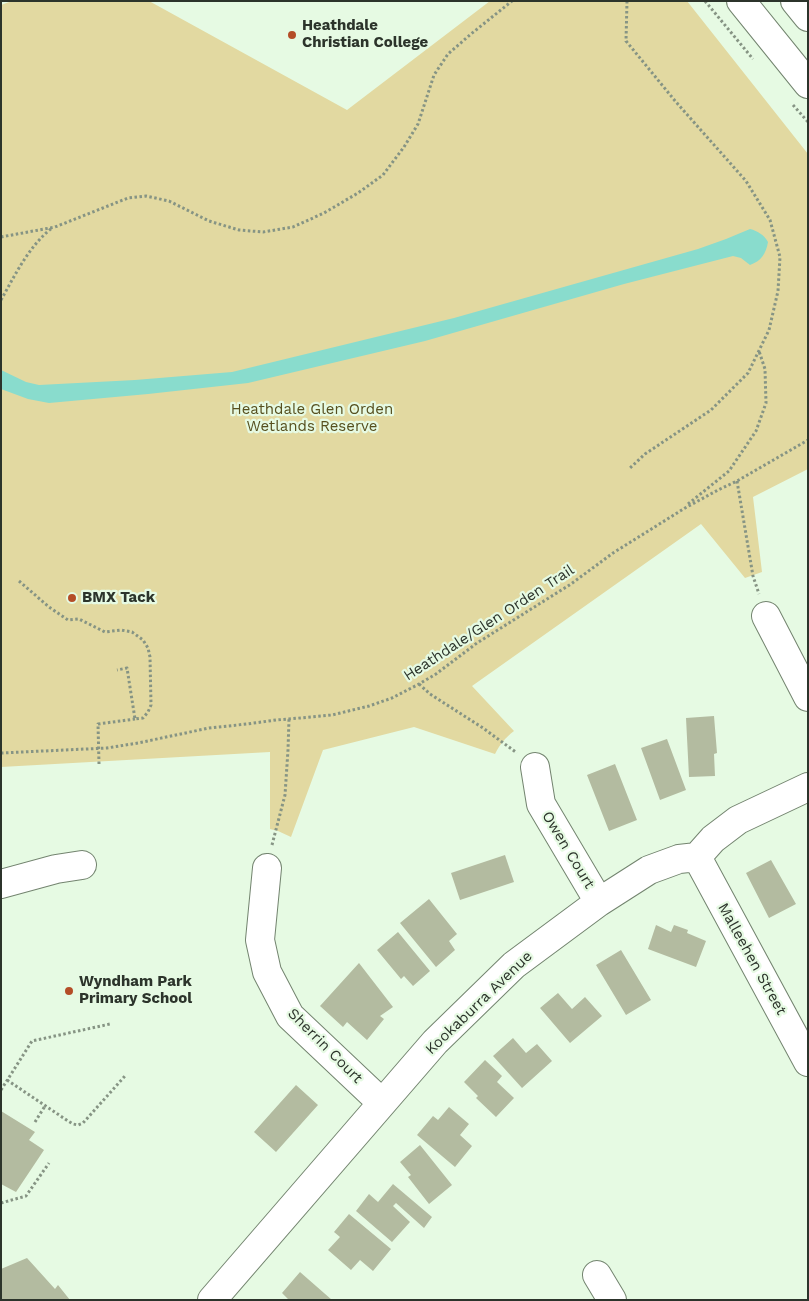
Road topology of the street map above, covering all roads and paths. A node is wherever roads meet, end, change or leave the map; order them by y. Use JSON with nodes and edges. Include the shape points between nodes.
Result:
{"nodes":[{"id":1,"x":512,"y":1,"type":"edge"},
{"id":2,"x":626,"y":1,"type":"edge"},
{"id":3,"x":741,"y":1,"type":"edge"},
{"id":4,"x":795,"y":1,"type":"edge"},
{"id":5,"x":808,"y":17,"type":"edge"},
{"id":6,"x":808,"y":84,"type":"edge"},
{"id":7,"x":55,"y":227,"type":"junction"},
{"id":8,"x":1,"y":237,"type":"edge"},
{"id":9,"x":1,"y":300,"type":"edge"},
{"id":10,"x":759,"y":350,"type":"junction"},
{"id":11,"x":808,"y":440,"type":"edge"},
{"id":12,"x":629,"y":470,"type":"dead end"},
{"id":13,"x":737,"y":481,"type":"junction"},
{"id":14,"x":679,"y":511,"type":"junction"},
{"id":15,"x":19,"y":581,"type":"dead end"},
{"id":16,"x":766,"y":616,"type":"joint"},
{"id":17,"x":117,"y":670,"type":"dead end"},
{"id":18,"x":419,"y":684,"type":"junction"},
{"id":19,"x":808,"y":697,"type":"edge"},
{"id":20,"x":135,"y":719,"type":"junction"},
{"id":21,"x":288,"y":720,"type":"junction"},
{"id":22,"x":99,"y":748,"type":"junction"},
{"id":23,"x":1,"y":753,"type":"edge"},
{"id":24,"x":99,"y":764,"type":"dead end"},
{"id":25,"x":534,"y":767,"type":"joint"},
{"id":26,"x":808,"y":787,"type":"edge"},
{"id":27,"x":697,"y":857,"type":"junction"},
{"id":28,"x":82,"y":865,"type":"dead end"},
{"id":29,"x":267,"y":868,"type":"joint"},
{"id":30,"x":1,"y":884,"type":"edge"},
{"id":31,"x":599,"y":902,"type":"junction"},
{"id":32,"x":110,"y":1024,"type":"dead end"},
{"id":33,"x":808,"y":1062,"type":"edge"},
{"id":34,"x":125,"y":1076,"type":"dead end"},
{"id":35,"x":7,"y":1080,"type":"junction"},
{"id":36,"x":1,"y":1090,"type":"edge"},
{"id":37,"x":382,"y":1103,"type":"junction"},
{"id":38,"x":45,"y":1106,"type":"junction"},
{"id":39,"x":35,"y":1122,"type":"dead end"},
{"id":40,"x":49,"y":1163,"type":"dead end"},
{"id":41,"x":1,"y":1203,"type":"edge"},
{"id":42,"x":597,"y":1275,"type":"dead end"},
{"id":43,"x":212,"y":1300,"type":"edge"},
{"id":44,"x":612,"y":1300,"type":"edge"}],
"edges":[{"from":1,"to":7,"type":"path","via":[[448,54],[434,75],[418,124],[383,175],[324,214],[293,227],[263,232],[239,230],[209,221],[169,200],[146,196],[128,198]]},
{"from":2,"to":10,"type":"path","via":[[626,41],[746,181],[770,220],[780,257],[778,291],[769,330]]},
{"from":3,"to":6,"type":"main road"},
{"from":4,"to":5,"type":"main road"},
{"from":7,"to":8,"type":"path"},
{"from":7,"to":9,"type":"path","via":[[44,234],[34,247]]},
{"from":10,"to":12,"type":"path","via":[[748,373],[711,410],[645,454]]},
{"from":10,"to":14,"type":"path","via":[[765,369],[766,403],[756,431],[729,471]]},
{"from":11,"to":13,"type":"path","name":"Heathdale/Glen Orden Trail"},
{"from":13,"to":14,"type":"path","name":"Heathdale/Glen Orden Trail"},
{"from":13,"to":16,"type":"path","via":[[753,576]]},
{"from":14,"to":18,"type":"path","name":"Heathdale/Glen Orden Trail"},
{"from":15,"to":20,"type":"path","via":[[68,620],[79,619],[105,632],[132,632],[143,640],[148,648],[151,706],[143,718]]},
{"from":16,"to":19,"type":"main road"},
{"from":17,"to":20,"type":"path","via":[[127,668]]},
{"from":18,"to":21,"type":"path","name":"Heathdale/Glen Orden Trail","via":[[369,706],[332,715]]},
{"from":18,"to":25,"type":"path","via":[[500,739]]},
{"from":20,"to":22,"type":"path","via":[[98,724]]},
{"from":21,"to":22,"type":"path","name":"Heathdale/Glen Orden Trail","via":[[209,728]]},
{"from":21,"to":29,"type":"path","via":[[285,795]]},
{"from":22,"to":23,"type":"path","name":"Heathdale/Glen Orden Trail"},
{"from":22,"to":24,"type":"path"},
{"from":25,"to":31,"type":"main road","name":"Owen Court","via":[[541,804]]},
{"from":26,"to":27,"type":"main road","via":[[738,820]]},
{"from":27,"to":31,"type":"main road","name":"Kookaburra Avenue","via":[[679,859],[649,870]]},
{"from":27,"to":33,"type":"main road","name":"Malleehen Street"},
{"from":28,"to":30,"type":"main road"},
{"from":29,"to":37,"type":"main road","name":"Sherrin Court","via":[[260,940],[267,972],[290,1016]]},
{"from":31,"to":37,"type":"main road","name":"Kookaburra Avenue","via":[[514,965],[435,1042]]},
{"from":32,"to":35,"type":"path","via":[[32,1041]]},
{"from":34,"to":38,"type":"path","via":[[83,1124],[73,1124]]},
{"from":35,"to":36,"type":"path"},
{"from":35,"to":38,"type":"path"},
{"from":37,"to":43,"type":"main road","name":"Kookaburra Avenue"},
{"from":38,"to":39,"type":"path"},
{"from":40,"to":41,"type":"path","via":[[26,1196]]},
{"from":42,"to":44,"type":"main road"}]}
